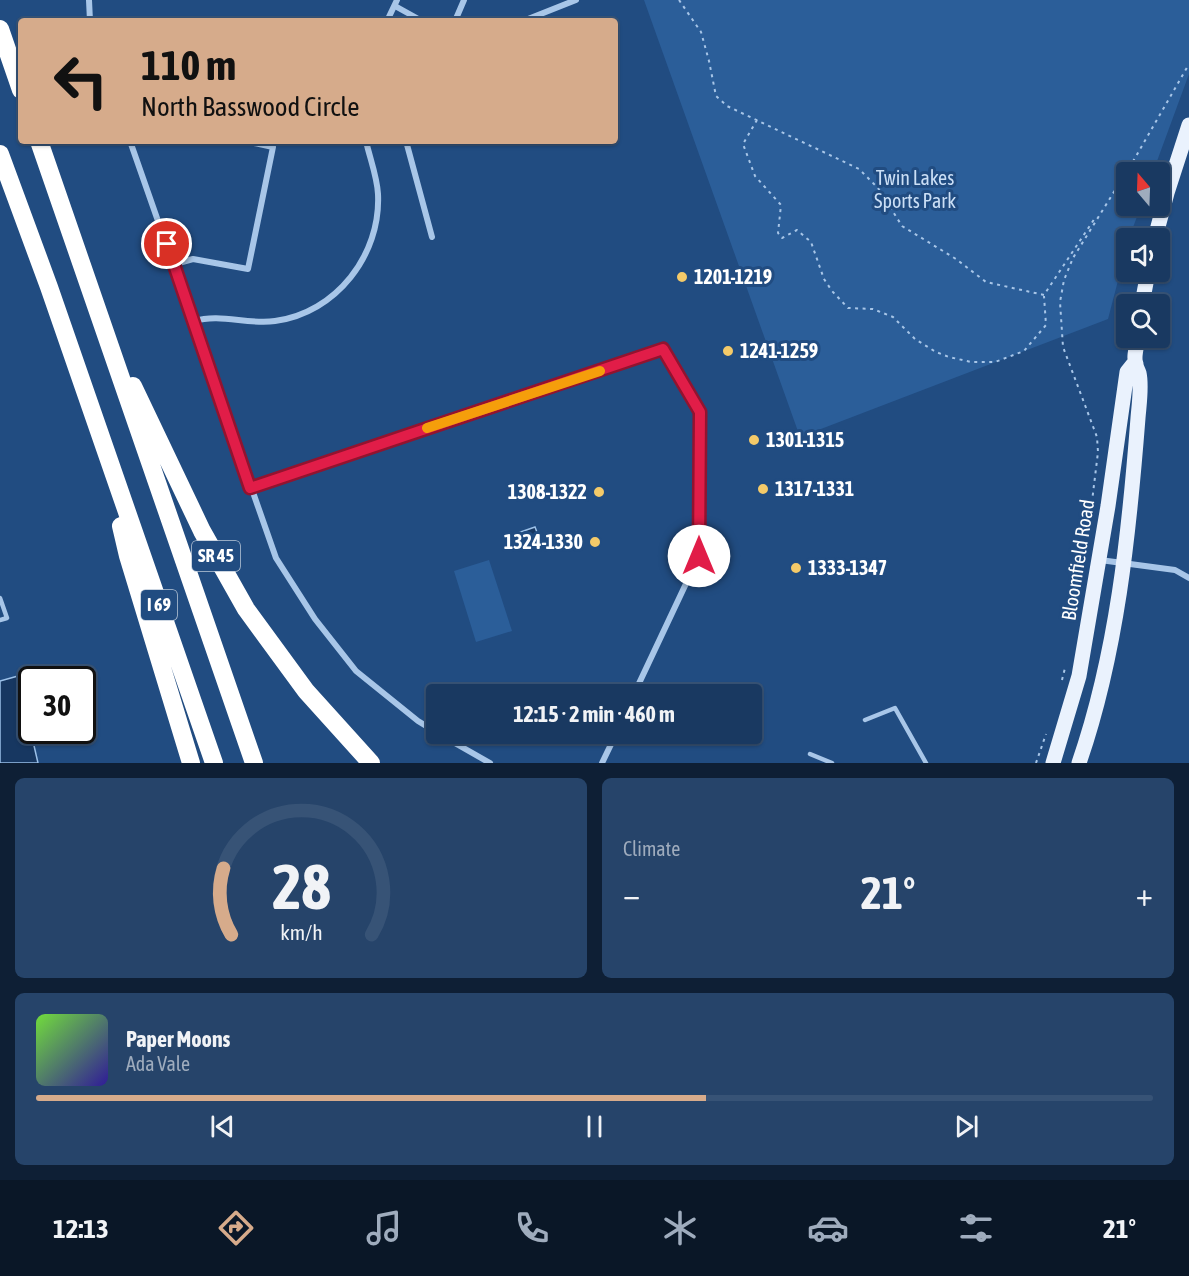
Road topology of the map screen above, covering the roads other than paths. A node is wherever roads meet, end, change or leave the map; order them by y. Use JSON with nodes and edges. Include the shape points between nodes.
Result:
{"nodes":[{"id":1,"x":89,"y":0,"type":"edge"},
{"id":2,"x":464,"y":0,"type":"edge"},
{"id":3,"x":576,"y":0,"type":"edge"},
{"id":4,"x":396,"y":3,"type":"edge"},
{"id":5,"x":90,"y":18,"type":"edge"},
{"id":6,"x":388,"y":18,"type":"edge"},
{"id":7,"x":418,"y":18,"type":"edge"},
{"id":8,"x":456,"y":18,"type":"edge"},
{"id":9,"x":531,"y":18,"type":"edge"},
{"id":10,"x":0,"y":29,"type":"edge"},
{"id":11,"x":18,"y":81,"type":"edge"},
{"id":12,"x":1189,"y":125,"type":"edge"},
{"id":13,"x":40,"y":144,"type":"edge"},
{"id":14,"x":131,"y":144,"type":"edge"},
{"id":15,"x":259,"y":144,"type":"edge"},
{"id":16,"x":367,"y":144,"type":"edge"},
{"id":17,"x":407,"y":144,"type":"edge"},
{"id":18,"x":0,"y":154,"type":"edge"},
{"id":19,"x":1158,"y":228,"type":"edge"},
{"id":20,"x":432,"y":237,"type":"dead end"},
{"id":21,"x":175,"y":264,"type":"junction"},
{"id":22,"x":194,"y":321,"type":"junction"},
{"id":23,"x":102,"y":324,"type":"junction"},
{"id":24,"x":1137,"y":348,"type":"edge"},
{"id":25,"x":1135,"y":362,"type":"junction"},
{"id":26,"x":105,"y":448,"type":"junction"},
{"id":27,"x":250,"y":488,"type":"junction"},
{"id":28,"x":1099,"y":560,"type":"junction"},
{"id":29,"x":1122,"y":563,"type":"junction"},
{"id":30,"x":1189,"y":578,"type":"edge"},
{"id":31,"x":0,"y":598,"type":"edge"},
{"id":32,"x":0,"y":620,"type":"edge"},
{"id":33,"x":639,"y":684,"type":"edge"},
{"id":34,"x":865,"y":720,"type":"dead end"},
{"id":35,"x":426,"y":726,"type":"edge"},
{"id":36,"x":457,"y":744,"type":"edge"},
{"id":37,"x":611,"y":744,"type":"edge"},
{"id":38,"x":810,"y":754,"type":"dead end"},
{"id":39,"x":191,"y":763,"type":"edge"},
{"id":40,"x":214,"y":763,"type":"edge"},
{"id":41,"x":254,"y":763,"type":"edge"},
{"id":42,"x":371,"y":763,"type":"edge"},
{"id":43,"x":490,"y":763,"type":"edge"},
{"id":44,"x":602,"y":763,"type":"edge"},
{"id":45,"x":832,"y":763,"type":"edge"},
{"id":46,"x":926,"y":763,"type":"edge"},
{"id":47,"x":1053,"y":763,"type":"edge"},
{"id":48,"x":1079,"y":763,"type":"edge"}],
"edges":[{"from":1,"to":5,"type":"street"},
{"from":2,"to":8,"type":"street"},
{"from":3,"to":9,"type":"street"},
{"from":4,"to":6,"type":"street"},
{"from":4,"to":7,"type":"street"},
{"from":10,"to":11,"type":"highway"},
{"from":12,"to":19,"type":"main road"},
{"from":13,"to":23,"type":"highway","number":"I 69"},
{"from":14,"to":21,"type":"street"},
{"from":15,"to":21,"type":"street","via":[[273,147],[248,269],[193,259]]},
{"from":16,"to":22,"type":"street","via":[[376,178],[378,216],[365,255],[339,291],[312,309],[289,318],[258,322],[209,316]]},
{"from":17,"to":20,"type":"street"},
{"from":18,"to":26,"type":"highway","number":"I 69"},
{"from":21,"to":22,"type":"street"},
{"from":22,"to":27,"type":"street"},
{"from":23,"to":41,"type":"highway","number":"I 69"},
{"from":23,"to":42,"type":"highway","number":"SR 45","via":[[202,531],[246,609],[306,691]]},
{"from":24,"to":25,"type":"main road","name":"Bloomfield Road"},
{"from":25,"to":28,"type":"main road","name":"Bloomfield Road","via":[[1127,372]]},
{"from":25,"to":29,"type":"main road","name":"Bloomfield Road","via":[[1139,373],[1138,413]]},
{"from":26,"to":39,"type":"highway","via":[[128,556]]},
{"from":26,"to":40,"type":"highway","number":"I 69"},
{"from":27,"to":33,"type":"street","via":[[663,349],[700,412],[699,556]]},
{"from":27,"to":35,"type":"street","via":[[276,558],[315,619],[356,671]]},
{"from":28,"to":29,"type":"street"},
{"from":28,"to":47,"type":"main road","name":"Bloomfield Road","via":[[1079,676]]},
{"from":29,"to":30,"type":"street","via":[[1175,570]]},
{"from":29,"to":48,"type":"main road","name":"Bloomfield Road","via":[[1103,679]]},
{"from":31,"to":32,"type":"lane","via":[[7,618]]},
{"from":34,"to":46,"type":"lane","via":[[895,708]]},
{"from":36,"to":43,"type":"street"},
{"from":37,"to":44,"type":"street"},
{"from":38,"to":45,"type":"lane"}]}
